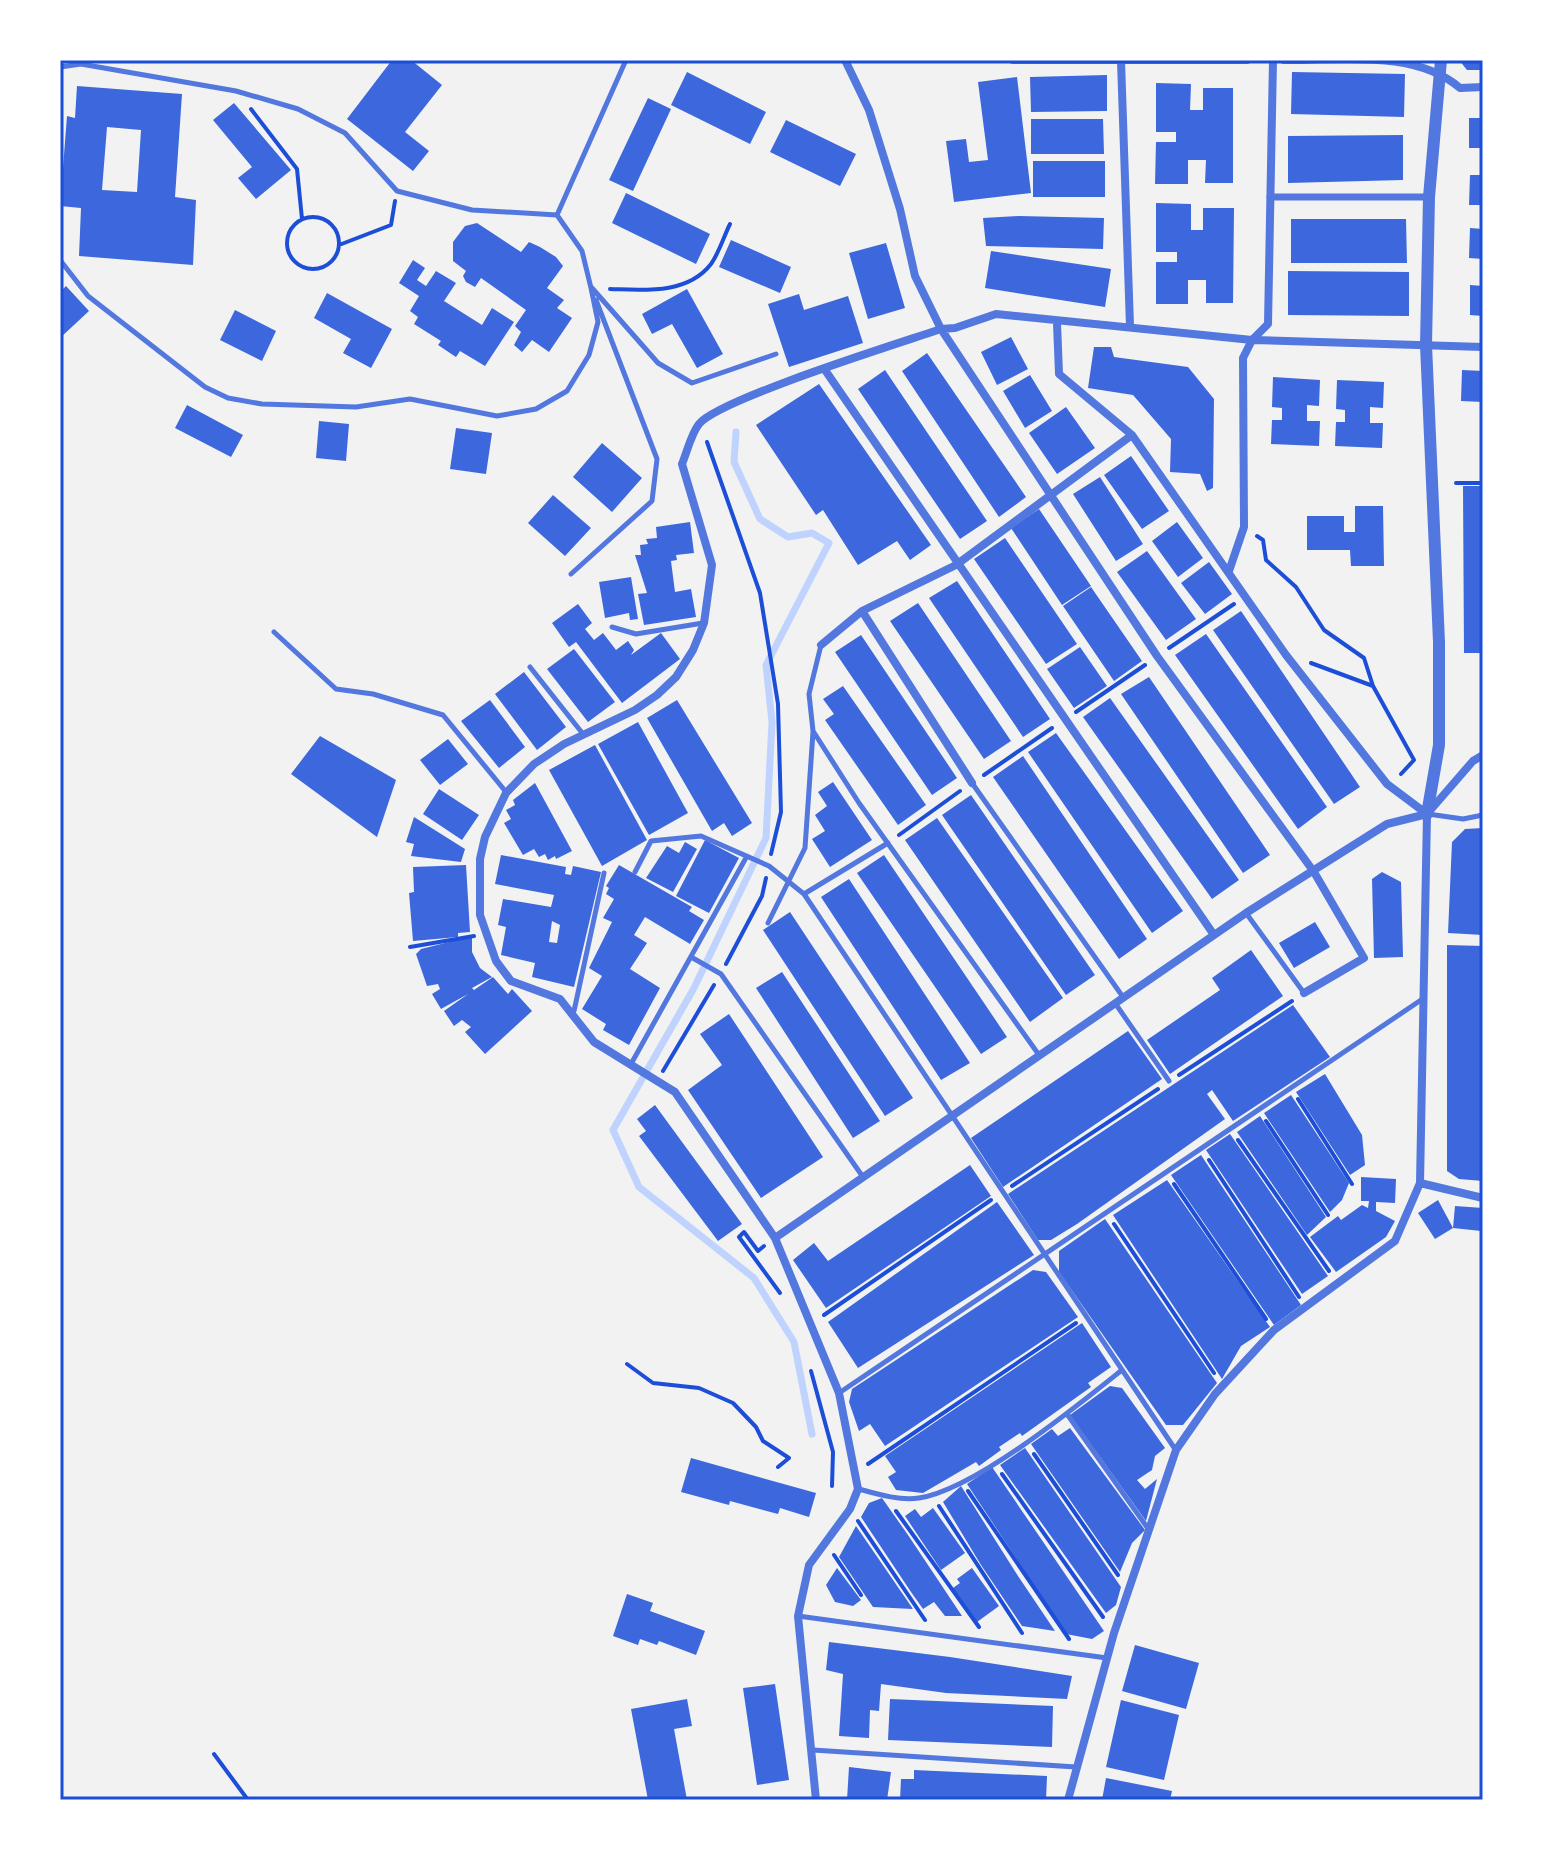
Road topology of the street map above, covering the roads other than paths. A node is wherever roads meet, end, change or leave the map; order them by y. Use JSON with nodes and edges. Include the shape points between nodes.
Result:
{"nodes":[{"id":1,"x":626,"y":60,"type":"edge"},
{"id":2,"x":845,"y":60,"type":"edge"},
{"id":3,"x":1013,"y":60,"type":"edge"},
{"id":4,"x":1247,"y":60,"type":"edge"},
{"id":5,"x":1273,"y":60,"type":"edge"},
{"id":6,"x":1284,"y":60,"type":"edge"},
{"id":7,"x":1121,"y":61,"type":"edge"},
{"id":8,"x":1441,"y":66,"type":"edge"},
{"id":9,"x":60,"y":67,"type":"edge"},
{"id":10,"x":1483,"y":87,"type":"edge"},
{"id":11,"x":1270,"y":197,"type":"junction"},
{"id":12,"x":1429,"y":197,"type":"junction"},
{"id":13,"x":557,"y":215,"type":"junction"},
{"id":14,"x":60,"y":260,"type":"edge"},
{"id":15,"x":591,"y":288,"type":"junction"},
{"id":16,"x":1057,"y":323,"type":"junction"},
{"id":17,"x":1130,"y":326,"type":"junction"},
{"id":18,"x":941,"y":329,"type":"junction"},
{"id":19,"x":1252,"y":340,"type":"junction"},
{"id":20,"x":1426,"y":345,"type":"junction"},
{"id":21,"x":1483,"y":347,"type":"edge"},
{"id":22,"x":776,"y":354,"type":"dead end"},
{"id":23,"x":825,"y":370,"type":"junction"},
{"id":24,"x":1132,"y":435,"type":"junction"},
{"id":25,"x":1049,"y":498,"type":"junction"},
{"id":26,"x":956,"y":565,"type":"junction"},
{"id":27,"x":1229,"y":571,"type":"junction"},
{"id":28,"x":571,"y":574,"type":"dead end"},
{"id":29,"x":862,"y":611,"type":"junction"},
{"id":30,"x":704,"y":623,"type":"junction"},
{"id":31,"x":612,"y":627,"type":"dead end"},
{"id":32,"x":274,"y":632,"type":"dead end"},
{"id":33,"x":821,"y":645,"type":"joint"},
{"id":34,"x":530,"y":667,"type":"dead end"},
{"id":35,"x":813,"y":731,"type":"junction"},
{"id":36,"x":584,"y":734,"type":"junction"},
{"id":37,"x":1483,"y":755,"type":"edge"},
{"id":38,"x":972,"y":783,"type":"joint"},
{"id":39,"x":506,"y":793,"type":"junction"},
{"id":40,"x":1427,"y":814,"type":"junction"},
{"id":41,"x":1483,"y":815,"type":"edge"},
{"id":42,"x":888,"y":843,"type":"junction"},
{"id":43,"x":747,"y":856,"type":"junction"},
{"id":44,"x":635,"y":872,"type":"dead end"},
{"id":45,"x":1314,"y":872,"type":"junction"},
{"id":46,"x":604,"y":873,"type":"dead end"},
{"id":47,"x":788,"y":881,"type":"junction"},
{"id":48,"x":804,"y":894,"type":"junction"},
{"id":49,"x":1246,"y":913,"type":"junction"},
{"id":50,"x":768,"y":923,"type":"dead end"},
{"id":51,"x":1214,"y":935,"type":"junction"},
{"id":52,"x":691,"y":957,"type":"junction"},
{"id":53,"x":1304,"y":993,"type":"joint"},
{"id":54,"x":1119,"y":1000,"type":"junction"},
{"id":55,"x":1421,"y":1000,"type":"junction"},
{"id":56,"x":574,"y":1011,"type":"junction"},
{"id":57,"x":1039,"y":1055,"type":"junction"},
{"id":58,"x":631,"y":1064,"type":"junction"},
{"id":59,"x":1169,"y":1081,"type":"road end"},
{"id":60,"x":950,"y":1115,"type":"junction"},
{"id":61,"x":863,"y":1177,"type":"junction"},
{"id":62,"x":1420,"y":1183,"type":"junction"},
{"id":63,"x":1483,"y":1198,"type":"edge"},
{"id":64,"x":775,"y":1238,"type":"junction"},
{"id":65,"x":1044,"y":1254,"type":"junction"},
{"id":66,"x":1122,"y":1370,"type":"junction"},
{"id":67,"x":839,"y":1393,"type":"junction"},
{"id":68,"x":1067,"y":1414,"type":"junction"},
{"id":69,"x":1176,"y":1450,"type":"junction"},
{"id":70,"x":858,"y":1489,"type":"junction"},
{"id":71,"x":1149,"y":1530,"type":"junction"},
{"id":72,"x":798,"y":1616,"type":"junction"},
{"id":73,"x":1107,"y":1658,"type":"junction"},
{"id":74,"x":813,"y":1750,"type":"junction"},
{"id":75,"x":1076,"y":1767,"type":"junction"},
{"id":76,"x":816,"y":1800,"type":"edge"},
{"id":77,"x":1068,"y":1800,"type":"edge"}],
"edges":[{"from":1,"to":13,"type":"lane"},
{"from":2,"to":18,"type":"street","via":[[869,110],[915,276]]},
{"from":3,"to":7,"type":"street"},
{"from":4,"to":7,"type":"street"},
{"from":5,"to":11,"type":"street"},
{"from":6,"to":8,"type":"street"},
{"from":7,"to":17,"type":"street"},
{"from":8,"to":10,"type":"street","via":[[1460,88]]},
{"from":8,"to":12,"type":"street"},
{"from":9,"to":13,"type":"lane","via":[[81,64],[236,91],[298,109],[345,133],[397,191],[472,210]]},
{"from":11,"to":12,"type":"street"},
{"from":11,"to":19,"type":"street","via":[[1268,324]]},
{"from":12,"to":20,"type":"street"},
{"from":13,"to":15,"type":"lane","via":[[582,251]]},
{"from":14,"to":15,"type":"lane","via":[[88,296],[205,387],[262,404],[356,407],[410,399],[497,416],[536,409],[567,391],[589,355],[598,322]]},
{"from":15,"to":22,"type":"lane","via":[[658,363],[692,383]]},
{"from":15,"to":28,"type":"lane","via":[[657,459],[652,501]]},
{"from":16,"to":17,"type":"street"},
{"from":16,"to":18,"type":"street","via":[[996,314]]},
{"from":16,"to":24,"type":"street","via":[[1059,374]]},
{"from":17,"to":19,"type":"street"},
{"from":18,"to":23,"type":"street"},
{"from":18,"to":25,"type":"street"},
{"from":19,"to":20,"type":"street"},
{"from":19,"to":27,"type":"street","via":[[1243,358],[1244,527]]},
{"from":20,"to":21,"type":"street"},
{"from":20,"to":40,"type":"street","via":[[1439,642],[1439,745]]},
{"from":23,"to":26,"type":"street"},
{"from":23,"to":30,"type":"street","via":[[760,393],[700,423],[682,464],[712,565]]},
{"from":24,"to":25,"type":"street"},
{"from":24,"to":27,"type":"street"},
{"from":25,"to":26,"type":"street"},
{"from":25,"to":45,"type":"street"},
{"from":26,"to":29,"type":"street"},
{"from":26,"to":51,"type":"street"},
{"from":27,"to":40,"type":"street","via":[[1286,655],[1387,784]]},
{"from":29,"to":33,"type":"street"},
{"from":29,"to":38,"type":"street"},
{"from":30,"to":31,"type":"lane","via":[[636,634]]},
{"from":30,"to":36,"type":"street","via":[[676,677],[635,710]]},
{"from":32,"to":39,"type":"lane","via":[[336,689],[443,715]]},
{"from":33,"to":35,"type":"lane","via":[[809,694]]},
{"from":34,"to":36,"type":"lane"},
{"from":35,"to":42,"type":"lane"},
{"from":35,"to":47,"type":"lane","via":[[805,848]]},
{"from":36,"to":39,"type":"street","via":[[534,764]]},
{"from":37,"to":40,"type":"street"},
{"from":38,"to":54,"type":"lane"},
{"from":39,"to":56,"type":"street","via":[[480,859],[485,935],[511,981],[560,999]]},
{"from":40,"to":41,"type":"lane","via":[[1463,819]]},
{"from":40,"to":45,"type":"street","via":[[1387,824]]},
{"from":40,"to":55,"type":"street"},
{"from":42,"to":48,"type":"lane"},
{"from":42,"to":57,"type":"lane"},
{"from":43,"to":44,"type":"lane","via":[[701,836],[651,841]]},
{"from":43,"to":47,"type":"lane"},
{"from":43,"to":52,"type":"lane"},
{"from":45,"to":49,"type":"street"},
{"from":45,"to":53,"type":"street","via":[[1364,958]]},
{"from":46,"to":56,"type":"lane"},
{"from":47,"to":48,"type":"lane"},
{"from":47,"to":50,"type":"lane"},
{"from":48,"to":60,"type":"lane"},
{"from":49,"to":51,"type":"street"},
{"from":49,"to":53,"type":"lane"},
{"from":51,"to":54,"type":"street"},
{"from":52,"to":58,"type":"lane"},
{"from":52,"to":61,"type":"lane","via":[[721,974]]},
{"from":54,"to":57,"type":"street"},
{"from":54,"to":59,"type":"lane"},
{"from":55,"to":62,"type":"street"},
{"from":55,"to":65,"type":"lane"},
{"from":56,"to":58,"type":"street","via":[[594,1042]]},
{"from":57,"to":60,"type":"street"},
{"from":58,"to":64,"type":"street","via":[[675,1092]]},
{"from":60,"to":61,"type":"street"},
{"from":60,"to":65,"type":"lane"},
{"from":61,"to":64,"type":"street"},
{"from":62,"to":63,"type":"street"},
{"from":62,"to":69,"type":"street","via":[[1395,1241],[1274,1330],[1222,1386]]},
{"from":64,"to":67,"type":"street"},
{"from":65,"to":66,"type":"lane"},
{"from":65,"to":67,"type":"lane"},
{"from":66,"to":68,"type":"lane"},
{"from":66,"to":69,"type":"lane"},
{"from":67,"to":70,"type":"street"},
{"from":68,"to":70,"type":"lane","via":[[962,1483],[919,1499]]},
{"from":68,"to":71,"type":"lane"},
{"from":69,"to":71,"type":"street"},
{"from":70,"to":72,"type":"street","via":[[850,1509],[809,1565]]},
{"from":71,"to":73,"type":"street"},
{"from":72,"to":73,"type":"lane"},
{"from":72,"to":74,"type":"street"},
{"from":73,"to":75,"type":"street"},
{"from":74,"to":75,"type":"lane"},
{"from":74,"to":76,"type":"street"},
{"from":75,"to":77,"type":"street"}]}
